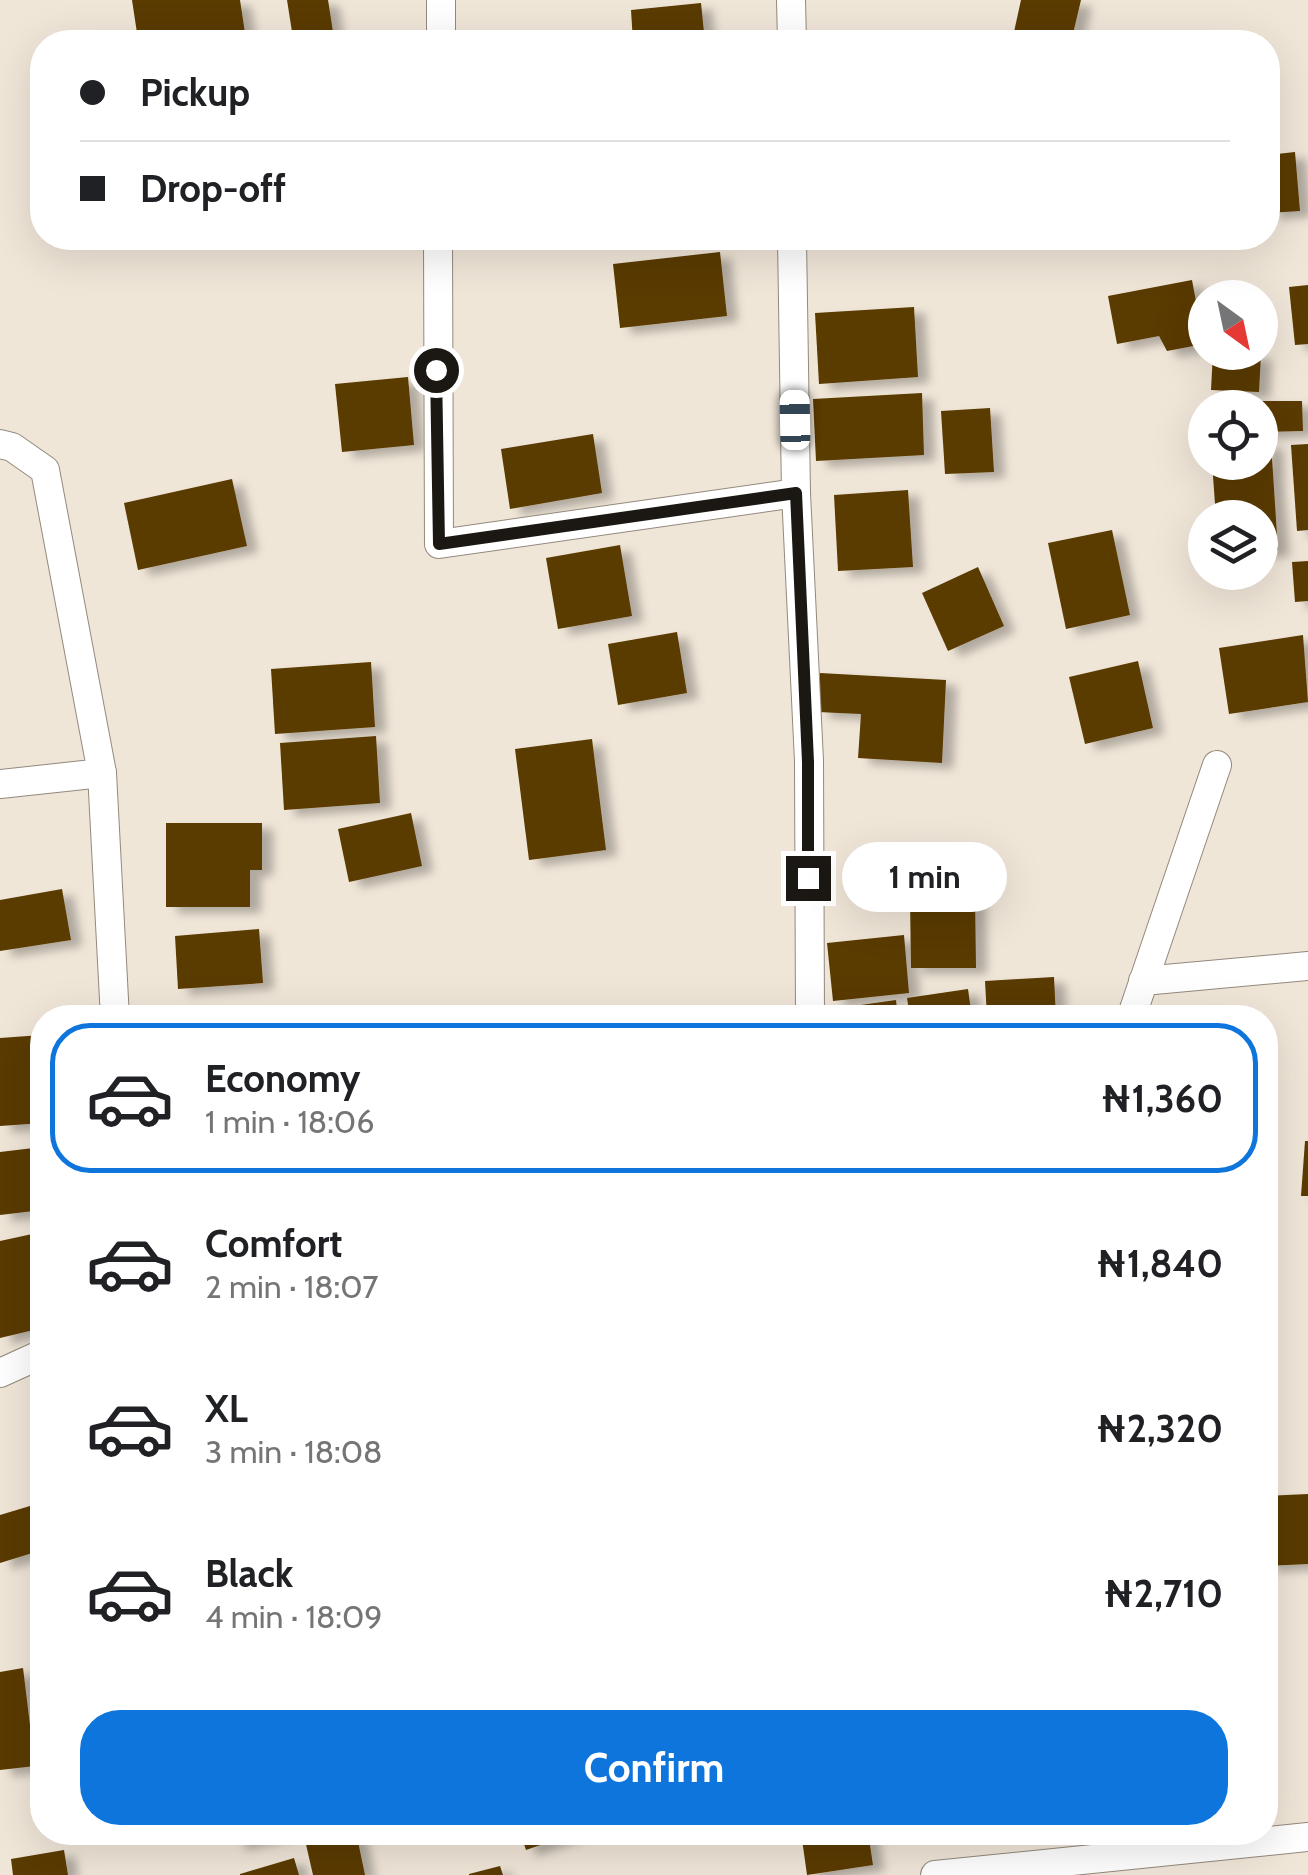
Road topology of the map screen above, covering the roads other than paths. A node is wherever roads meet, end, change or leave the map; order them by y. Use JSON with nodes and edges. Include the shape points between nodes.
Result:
{"nodes":[{"id":1,"x":441,"y":0,"type":"edge"},
{"id":2,"x":791,"y":0,"type":"edge"},
{"id":3,"x":441,"y":30,"type":"edge"},
{"id":4,"x":792,"y":30,"type":"edge"},
{"id":5,"x":438,"y":250,"type":"edge"},
{"id":6,"x":792,"y":250,"type":"edge"},
{"id":7,"x":0,"y":444,"type":"edge"},
{"id":8,"x":796,"y":493,"type":"junction"},
{"id":9,"x":1217,"y":764,"type":"dead end"},
{"id":10,"x":102,"y":773,"type":"junction"},
{"id":11,"x":0,"y":784,"type":"edge"},
{"id":12,"x":1308,"y":966,"type":"edge"},
{"id":13,"x":1143,"y":981,"type":"junction"},
{"id":14,"x":115,"y":1005,"type":"edge"},
{"id":15,"x":810,"y":1005,"type":"edge"},
{"id":16,"x":1135,"y":1005,"type":"edge"},
{"id":17,"x":30,"y":1359,"type":"edge"},
{"id":18,"x":0,"y":1373,"type":"edge"},
{"id":19,"x":1308,"y":1838,"type":"edge"},
{"id":20,"x":1278,"y":1839,"type":"edge"},
{"id":21,"x":1164,"y":1845,"type":"edge"},
{"id":22,"x":965,"y":1872,"type":"edge"},
{"id":23,"x":935,"y":1875,"type":"edge"}],
"edges":[{"from":1,"to":3,"type":"street"},
{"from":2,"to":4,"type":"street"},
{"from":5,"to":8,"type":"street","via":[[439,544]]},
{"from":6,"to":8,"type":"street"},
{"from":7,"to":10,"type":"street","via":[[45,470]]},
{"from":8,"to":15,"type":"street"},
{"from":9,"to":13,"type":"street"},
{"from":10,"to":11,"type":"street"},
{"from":10,"to":14,"type":"street"},
{"from":12,"to":13,"type":"street"},
{"from":13,"to":16,"type":"street"},
{"from":17,"to":18,"type":"street"},
{"from":19,"to":20,"type":"street"},
{"from":21,"to":22,"type":"street"},
{"from":22,"to":23,"type":"street"}]}
